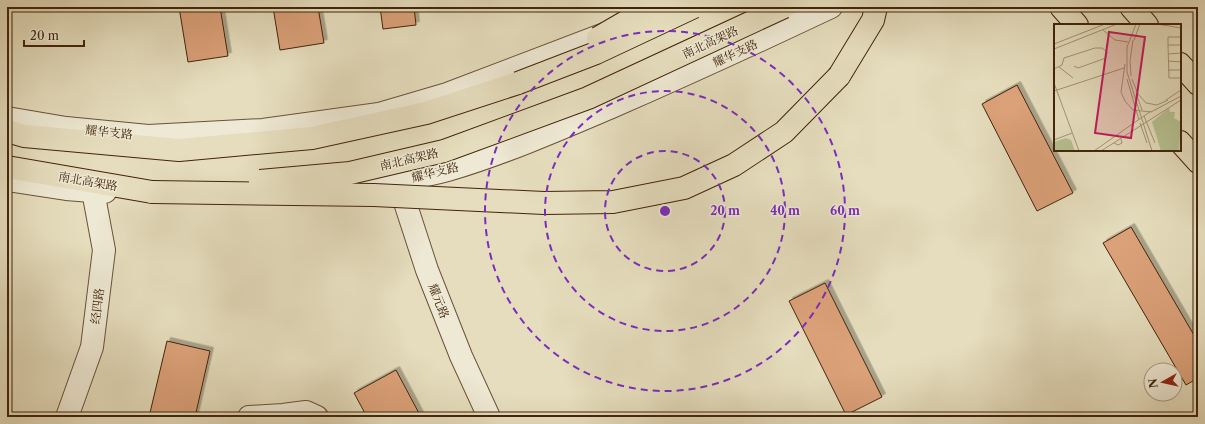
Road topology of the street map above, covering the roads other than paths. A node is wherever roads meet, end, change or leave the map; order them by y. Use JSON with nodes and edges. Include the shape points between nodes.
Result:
{"nodes":[{"id":1,"x":648,"y":7,"type":"edge"},
{"id":2,"x":672,"y":7,"type":"edge"},
{"id":3,"x":694,"y":7,"type":"edge"},
{"id":4,"x":784,"y":7,"type":"edge"},
{"id":5,"x":831,"y":7,"type":"edge"},
{"id":6,"x":876,"y":7,"type":"edge"},
{"id":7,"x":1061,"y":7,"type":"edge"},
{"id":8,"x":1131,"y":7,"type":"edge"},
{"id":9,"x":1076,"y":24,"type":"edge"},
{"id":10,"x":1146,"y":24,"type":"edge"},
{"id":11,"x":1181,"y":65,"type":"edge"},
{"id":12,"x":518,"y":83,"type":"junction"},
{"id":13,"x":1198,"y":84,"type":"edge"},
{"id":14,"x":7,"y":118,"type":"edge"},
{"id":15,"x":7,"y":131,"type":"edge"},
{"id":16,"x":1181,"y":143,"type":"edge"},
{"id":17,"x":1198,"y":162,"type":"edge"},
{"id":18,"x":7,"y":167,"type":"edge"},
{"id":19,"x":7,"y":180,"type":"edge"},
{"id":20,"x":398,"y":181,"type":"junction"},
{"id":21,"x":93,"y":191,"type":"junction"},
{"id":22,"x":152,"y":192,"type":"junction"},
{"id":23,"x":68,"y":417,"type":"edge"},
{"id":24,"x":249,"y":417,"type":"edge"},
{"id":25,"x":317,"y":417,"type":"edge"},
{"id":26,"x":489,"y":417,"type":"edge"}],
"edges":[{"from":1,"to":12,"type":"main road","bridge":true},
{"from":2,"to":14,"type":"street","name":"耀华支路","via":[[447,94],[379,114],[263,130],[148,136],[66,128]]},
{"from":3,"to":12,"type":"main road","bridge":true,"via":[[596,53]]},
{"from":4,"to":22,"type":"main road","name":"南北高架路","bridge":true,"via":[[588,98],[444,151],[350,173]]},
{"from":5,"to":20,"type":"street","name":"耀华支路","via":[[704,67],[561,129],[447,170]]},
{"from":6,"to":22,"type":"main road","bridge":true,"via":[[873,20],[839,76],[784,132],[734,165],[684,188],[613,202],[551,203],[374,195]]},
{"from":7,"to":9,"type":"main road"},
{"from":8,"to":10,"type":"main road"},
{"from":11,"to":13,"type":"main road"},
{"from":12,"to":15,"type":"main road","via":[[426,113],[296,140],[179,150],[24,136]]},
{"from":16,"to":17,"type":"main road"},
{"from":18,"to":22,"type":"main road","name":"南北高架路"},
{"from":19,"to":21,"type":"street","name":"耀华支路"},
{"from":20,"to":21,"type":"street","name":"耀华支路","via":[[201,194],[132,195]]},
{"from":20,"to":26,"type":"street","name":"耀元路","via":[[427,270],[461,356]]},
{"from":21,"to":23,"type":"street","name":"经四路","via":[[104,250],[92,347]]},
{"from":24,"to":25,"type":"street","via":[[306,412]]}]}
